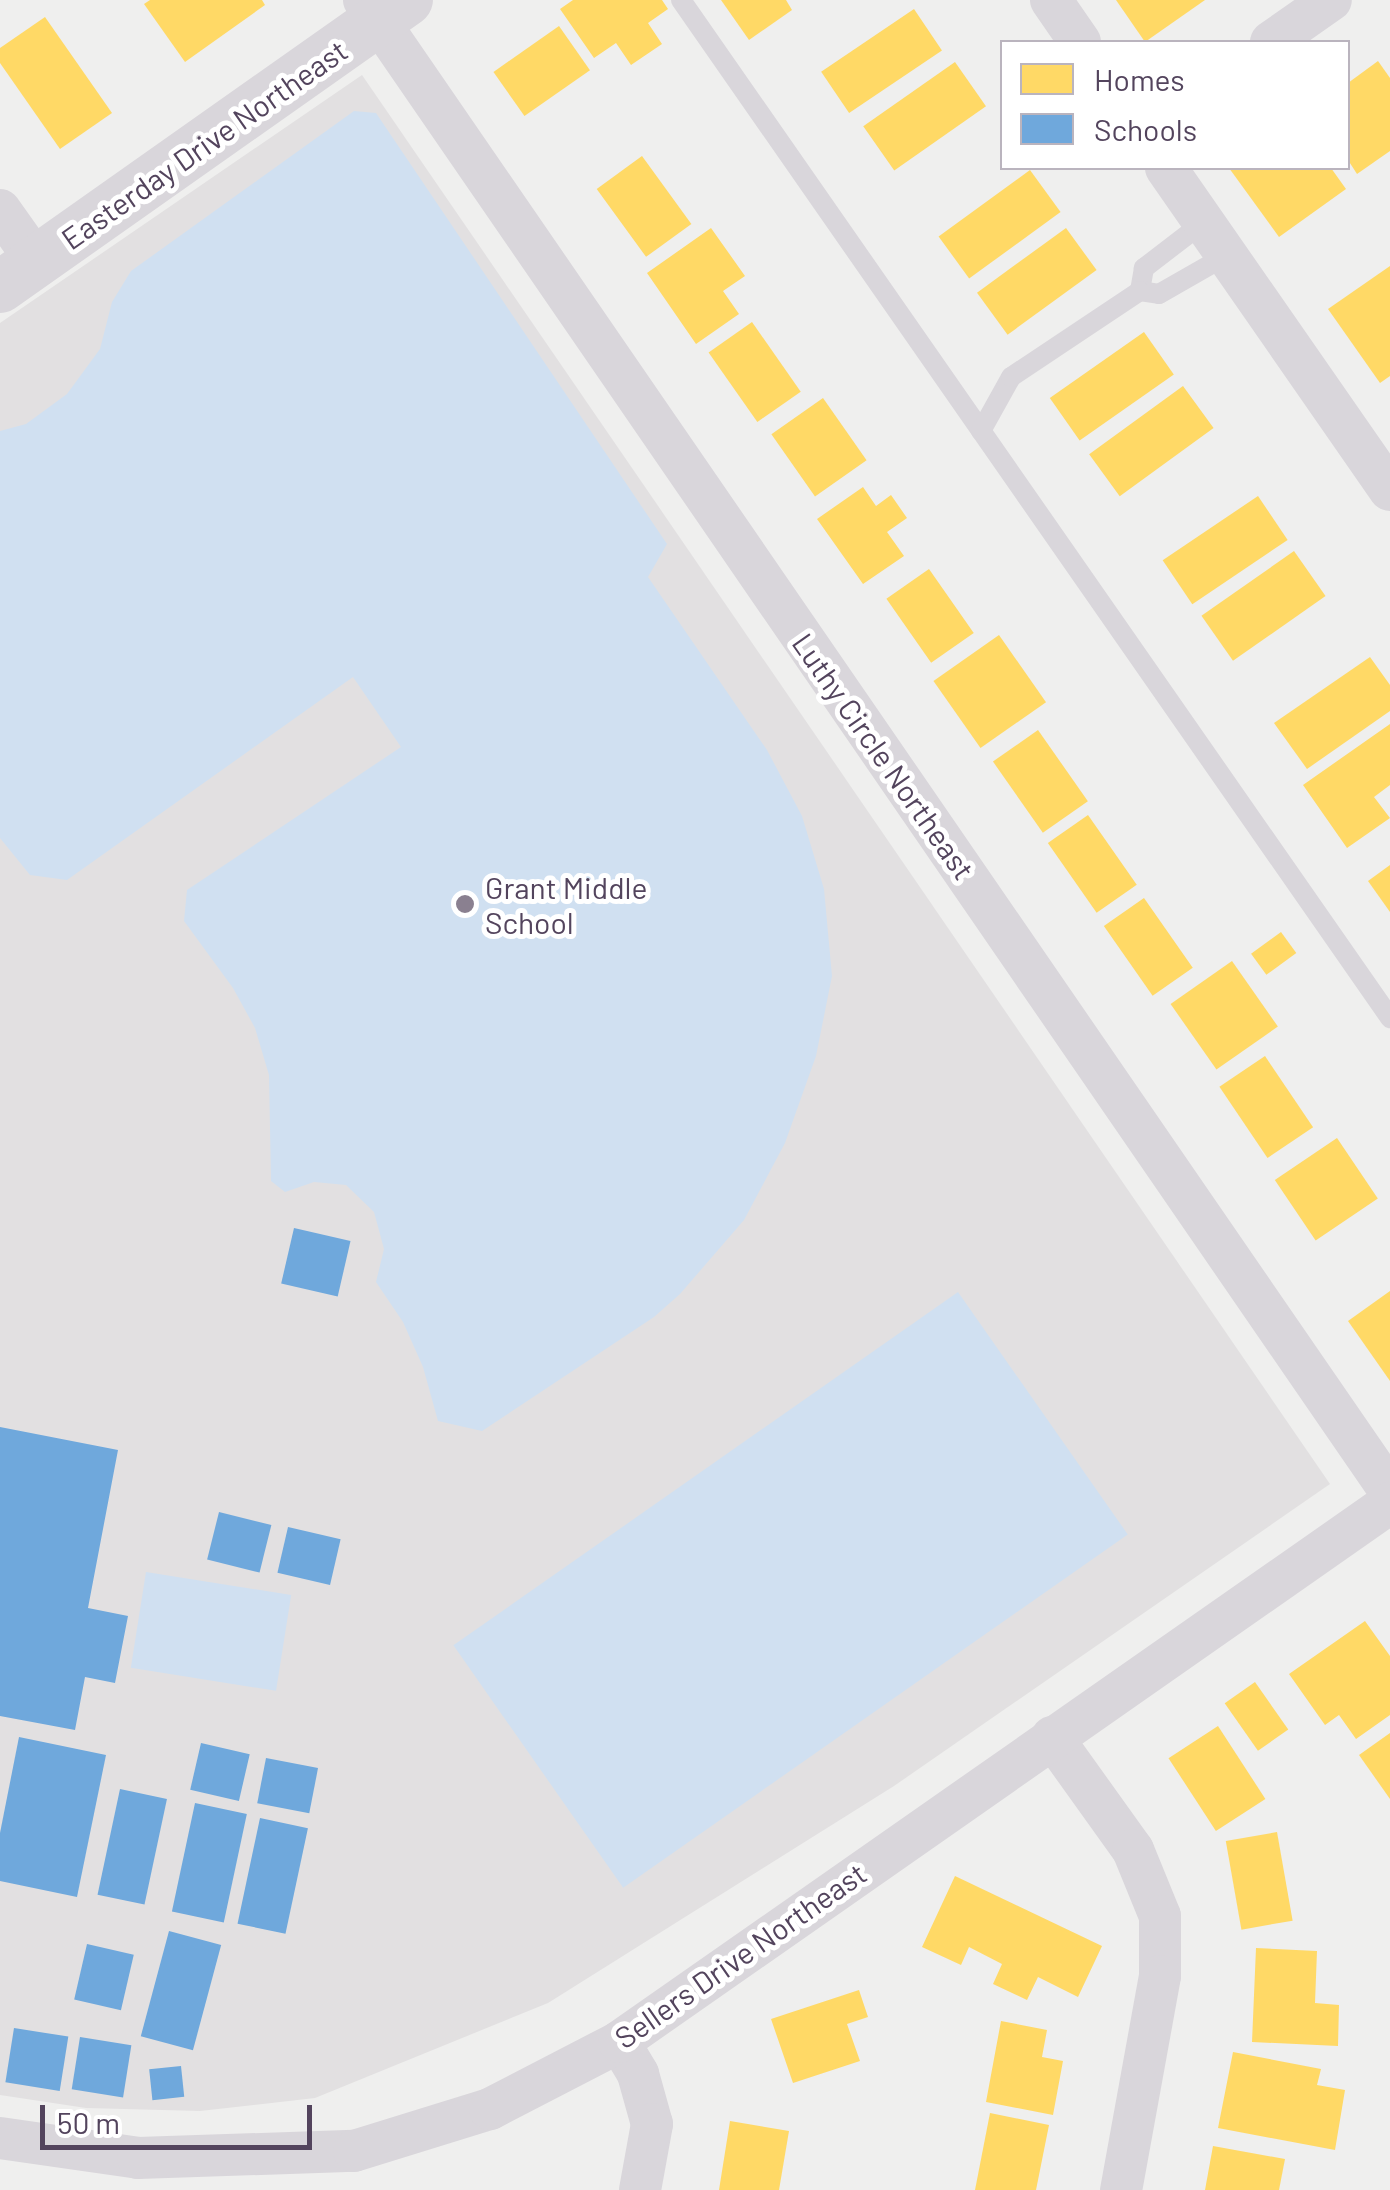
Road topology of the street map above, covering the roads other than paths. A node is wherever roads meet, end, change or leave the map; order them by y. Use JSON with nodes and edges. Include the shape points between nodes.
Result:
{"nodes":[{"id":1,"x":681,"y":0,"type":"edge"},
{"id":2,"x":1051,"y":0,"type":"edge"},
{"id":3,"x":1331,"y":0,"type":"edge"},
{"id":4,"x":383,"y":7,"type":"edge"},
{"id":5,"x":1079,"y":40,"type":"edge"},
{"id":6,"x":1274,"y":40,"type":"edge"},
{"id":7,"x":1167,"y":170,"type":"edge"},
{"id":8,"x":0,"y":210,"type":"edge"},
{"id":9,"x":1215,"y":238,"type":"junction"},
{"id":10,"x":18,"y":274,"type":"edge"},
{"id":11,"x":1140,"y":291,"type":"junction"},
{"id":12,"x":981,"y":431,"type":"junction"},
{"id":13,"x":1386,"y":475,"type":"edge"},
{"id":14,"x":1390,"y":1018,"type":"edge"},
{"id":15,"x":1390,"y":1491,"type":"edge"},
{"id":16,"x":1390,"y":1503,"type":"edge"},
{"id":17,"x":1052,"y":1738,"type":"junction"},
{"id":18,"x":619,"y":2042,"type":"junction"},
{"id":19,"x":0,"y":2138,"type":"edge"},
{"id":20,"x":138,"y":2174,"type":"edge"},
{"id":21,"x":640,"y":2190,"type":"edge"},
{"id":22,"x":1121,"y":2190,"type":"edge"}],
"edges":[{"from":1,"to":12,"type":"lane"},
{"from":2,"to":5,"type":"street"},
{"from":3,"to":6,"type":"street"},
{"from":4,"to":10,"type":"street","name":"Easterday Drive Northeast"},
{"from":4,"to":15,"type":"street","name":"Luthy Circle Northeast"},
{"from":7,"to":9,"type":"street"},
{"from":8,"to":10,"type":"street"},
{"from":9,"to":11,"type":"lane","via":[[1159,294]]},
{"from":9,"to":11,"type":"lane","via":[[1144,268]]},
{"from":9,"to":13,"type":"street"},
{"from":11,"to":12,"type":"lane","via":[[1011,378]]},
{"from":12,"to":14,"type":"lane"},
{"from":16,"to":17,"type":"street","name":"Sellers Drive Northeast"},
{"from":17,"to":18,"type":"street","name":"Sellers Drive Northeast"},
{"from":17,"to":22,"type":"street","via":[[1132,1850],[1160,1916],[1160,1976]]},
{"from":18,"to":20,"type":"street","name":"Sellers Drive Northeast","via":[[490,2109],[354,2152]]},
{"from":18,"to":21,"type":"street","via":[[638,2074],[652,2124]]},
{"from":19,"to":20,"type":"street","name":"Sellers Drive Northeast"}]}
